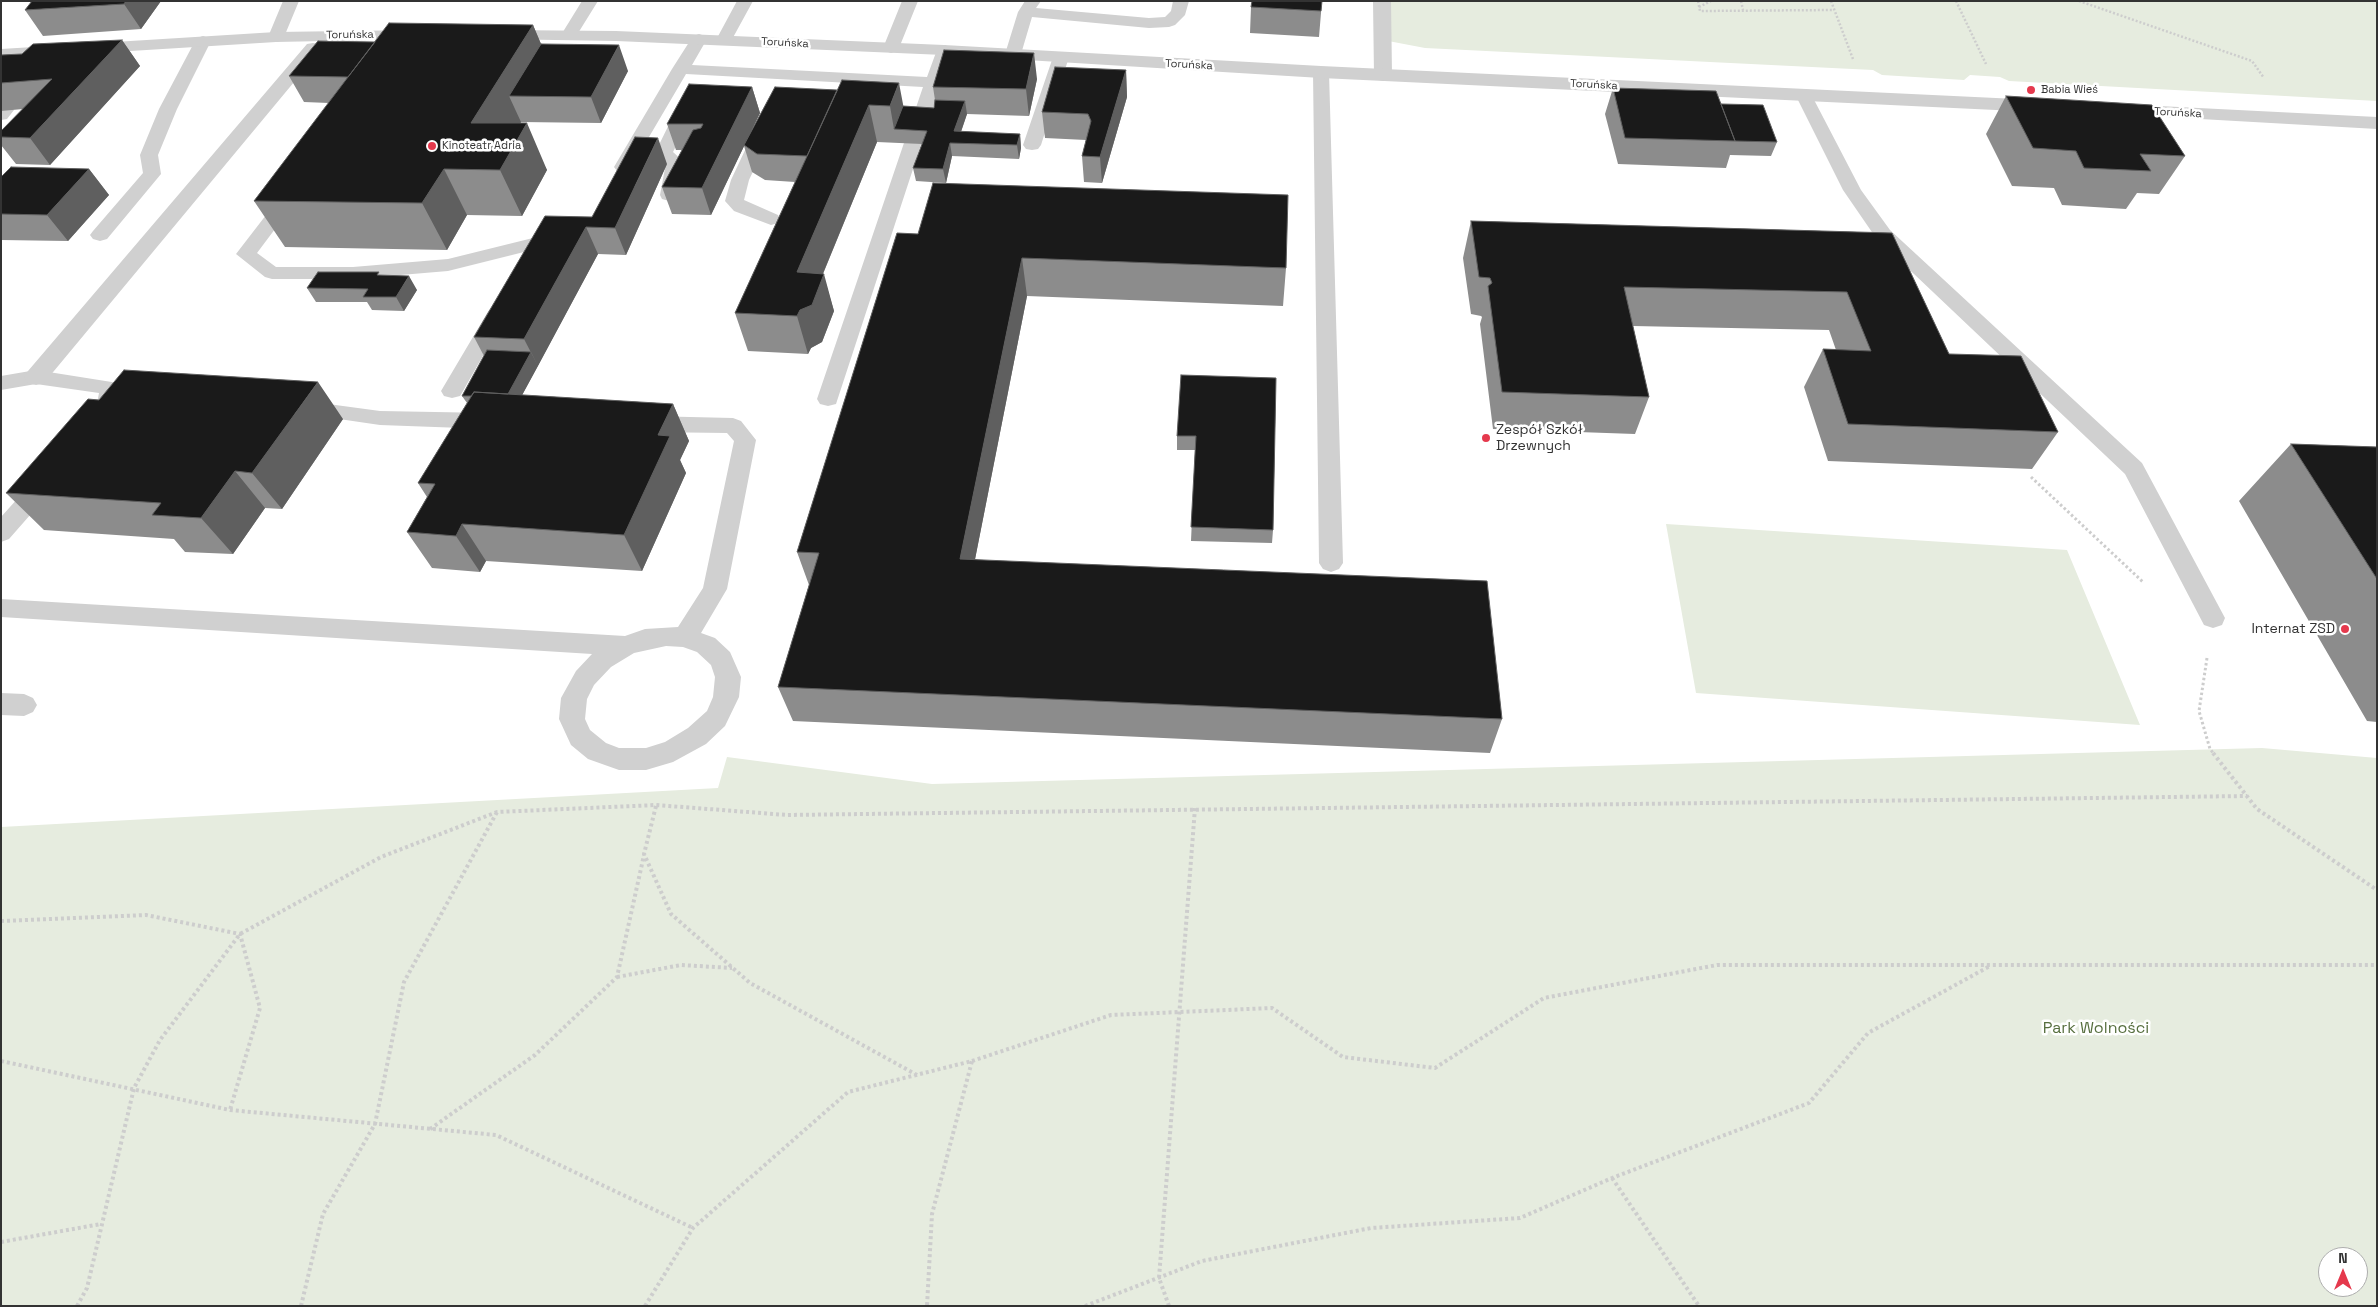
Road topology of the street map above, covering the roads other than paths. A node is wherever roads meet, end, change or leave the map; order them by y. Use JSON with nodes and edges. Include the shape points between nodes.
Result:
{"nodes":[{"id":1,"x":291,"y":1,"type":"edge"},
{"id":2,"x":590,"y":1,"type":"edge"},
{"id":3,"x":745,"y":1,"type":"edge"},
{"id":4,"x":910,"y":1,"type":"edge"},
{"id":5,"x":1181,"y":1,"type":"edge"},
{"id":6,"x":1382,"y":1,"type":"edge"},
{"id":7,"x":1029,"y":7,"type":"edge"},
{"id":8,"x":437,"y":35,"type":"edge"},
{"id":9,"x":484,"y":35,"type":"edge"},
{"id":10,"x":569,"y":35,"type":"junction"},
{"id":11,"x":323,"y":36,"type":"junction"},
{"id":12,"x":276,"y":37,"type":"junction"},
{"id":13,"x":699,"y":39,"type":"junction"},
{"id":14,"x":724,"y":40,"type":"junction"},
{"id":15,"x":203,"y":41,"type":"junction"},
{"id":16,"x":891,"y":48,"type":"junction"},
{"id":17,"x":65,"y":50,"type":"junction"},
{"id":18,"x":944,"y":50,"type":"junction"},
{"id":19,"x":1,"y":54,"type":"edge"},
{"id":20,"x":1013,"y":54,"type":"junction"},
{"id":21,"x":1061,"y":57,"type":"junction"},
{"id":22,"x":50,"y":65,"type":"edge"},
{"id":23,"x":680,"y":69,"type":"junction"},
{"id":24,"x":705,"y":70,"type":"junction"},
{"id":25,"x":1321,"y":72,"type":"junction"},
{"id":26,"x":790,"y":75,"type":"junction"},
{"id":27,"x":1383,"y":75,"type":"junction"},
{"id":28,"x":934,"y":82,"type":"junction"},
{"id":29,"x":782,"y":92,"type":"edge"},
{"id":30,"x":1803,"y":94,"type":"junction"},
{"id":31,"x":2061,"y":107,"type":"edge"},
{"id":32,"x":2100,"y":109,"type":"edge"},
{"id":33,"x":769,"y":119,"type":"edge"},
{"id":34,"x":2377,"y":123,"type":"edge"},
{"id":35,"x":1032,"y":145,"type":"dead end"},
{"id":36,"x":616,"y":179,"type":"edge"},
{"id":37,"x":298,"y":185,"type":"edge"},
{"id":38,"x":668,"y":195,"type":"edge"},
{"id":39,"x":771,"y":219,"type":"dead end"},
{"id":40,"x":100,"y":235,"type":"dead end"},
{"id":41,"x":556,"y":236,"type":"edge"},
{"id":42,"x":537,"y":243,"type":"junction"},
{"id":43,"x":523,"y":268,"type":"edge"},
{"id":44,"x":504,"y":301,"type":"edge"},
{"id":45,"x":36,"y":377,"type":"junction"},
{"id":46,"x":1,"y":383,"type":"edge"},
{"id":47,"x":452,"y":391,"type":"dead end"},
{"id":48,"x":828,"y":399,"type":"dead end"},
{"id":49,"x":285,"y":405,"type":"edge"},
{"id":50,"x":507,"y":421,"type":"edge"},
{"id":51,"x":625,"y":424,"type":"edge"},
{"id":52,"x":88,"y":432,"type":"edge"},
{"id":53,"x":57,"y":468,"type":"edge"},
{"id":54,"x":1,"y":533,"type":"edge"},
{"id":55,"x":1331,"y":563,"type":"dead end"},
{"id":56,"x":1,"y":608,"type":"edge"},
{"id":57,"x":2213,"y":618,"type":"road end"},
{"id":58,"x":686,"y":637,"type":"junction"},
{"id":59,"x":625,"y":646,"type":"junction"}],
"edges":[{"from":1,"to":12,"type":"lane"},
{"from":2,"to":10,"type":"lane"},
{"from":3,"to":14,"type":"lane"},
{"from":4,"to":16,"type":"lane"},
{"from":5,"to":7,"type":"lane","via":[[1179,12],[1169,22],[1149,23]]},
{"from":6,"to":27,"type":"street"},
{"from":7,"to":20,"type":"lane"},
{"from":8,"to":11,"type":"street","name":"Toruńska"},
{"from":9,"to":10,"type":"street","name":"Toruńska"},
{"from":10,"to":13,"type":"street","name":"Toruńska"},
{"from":11,"to":12,"type":"street","name":"Toruńska"},
{"from":11,"to":45,"type":"street"},
{"from":12,"to":15,"type":"street","name":"Toruńska"},
{"from":13,"to":14,"type":"street","name":"Toruńska"},
{"from":13,"to":23,"type":"lane"},
{"from":14,"to":16,"type":"street","name":"Toruńska"},
{"from":15,"to":17,"type":"street","name":"Toruńska"},
{"from":15,"to":40,"type":"lane","via":[[168,108],[149,155],[152,174]]},
{"from":16,"to":18,"type":"street","name":"Toruńska"},
{"from":17,"to":19,"type":"street","name":"Toruńska"},
{"from":17,"to":22,"type":"lane"},
{"from":18,"to":20,"type":"street","name":"Toruńska"},
{"from":18,"to":28,"type":"lane"},
{"from":20,"to":21,"type":"street","name":"Toruńska"},
{"from":21,"to":25,"type":"street","name":"Toruńska"},
{"from":21,"to":35,"type":"lane"},
{"from":23,"to":24,"type":"lane"},
{"from":23,"to":36,"type":"lane"},
{"from":24,"to":26,"type":"lane"},
{"from":24,"to":38,"type":"lane","via":[[664,153],[675,162]]},
{"from":25,"to":27,"type":"street","name":"Toruńska"},
{"from":25,"to":55,"type":"lane"},
{"from":26,"to":28,"type":"lane"},
{"from":26,"to":29,"type":"lane"},
{"from":27,"to":30,"type":"street","name":"Toruńska"},
{"from":28,"to":48,"type":"lane"},
{"from":30,"to":31,"type":"street","name":"Toruńska"},
{"from":30,"to":57,"type":"lane","via":[[1852,190],[1883,234],[2134,469]]},
{"from":32,"to":34,"type":"street","name":"Toruńska"},
{"from":33,"to":39,"type":"lane","via":[[740,180],[734,201]]},
{"from":37,"to":42,"type":"lane","via":[[246,254],[272,273],[353,273],[448,265]]},
{"from":41,"to":42,"type":"lane"},
{"from":42,"to":43,"type":"lane"},
{"from":44,"to":47,"type":"lane"},
{"from":45,"to":46,"type":"lane"},
{"from":45,"to":52,"type":"lane","via":[[111,388],[106,411]]},
{"from":49,"to":50,"type":"lane","via":[[380,418]]},
{"from":51,"to":58,"type":"lane","via":[[733,426],[746,440],[715,589]]},
{"from":53,"to":54,"type":"lane"},
{"from":56,"to":59,"type":"lane"},
{"from":58,"to":59,"type":"lane","via":[[645,639]]},
{"from":58,"to":59,"type":"lane","via":[[706,645],[721,659],[728,677],[726,697],[716,718],[697,736],[673,751],[646,759],[619,759],[597,751],[580,737],[572,719],[574,698],[585,678],[602,660]]}]}
